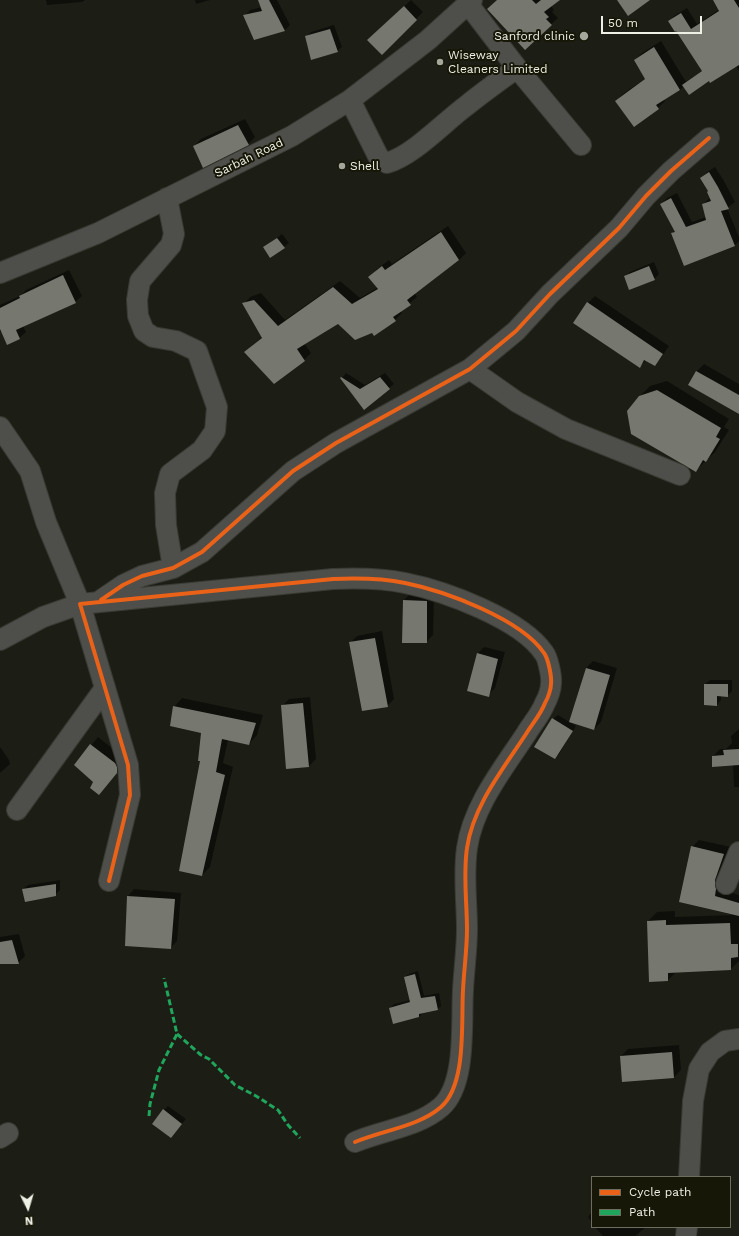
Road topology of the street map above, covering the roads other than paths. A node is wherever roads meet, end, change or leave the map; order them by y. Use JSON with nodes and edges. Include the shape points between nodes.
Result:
{"nodes":[{"id":1,"x":470,"y":2,"type":"edge"},
{"id":2,"x":518,"y":68,"type":"junction"},
{"id":3,"x":350,"y":100,"type":"junction"},
{"id":4,"x":709,"y":138,"type":"dead end"},
{"id":5,"x":581,"y":144,"type":"dead end"},
{"id":6,"x":167,"y":198,"type":"junction"},
{"id":7,"x":0,"y":274,"type":"edge"},
{"id":8,"x":470,"y":369,"type":"junction"},
{"id":9,"x":0,"y":427,"type":"edge"},
{"id":10,"x":680,"y":475,"type":"dead end"},
{"id":11,"x":174,"y":568,"type":"junction"},
{"id":12,"x":100,"y":601,"type":"junction"},
{"id":13,"x":80,"y":604,"type":"junction"},
{"id":14,"x":0,"y":640,"type":"edge"},
{"id":15,"x":105,"y":688,"type":"junction"},
{"id":16,"x":17,"y":810,"type":"dead end"},
{"id":17,"x":739,"y":852,"type":"edge"},
{"id":18,"x":109,"y":881,"type":"dead end"},
{"id":19,"x":726,"y":884,"type":"dead end"},
{"id":20,"x":739,"y":1039,"type":"edge"},
{"id":21,"x":355,"y":1142,"type":"dead end"},
{"id":22,"x":689,"y":1176,"type":"edge"}],
"edges":[{"from":1,"to":2,"type":"street"},
{"from":1,"to":3,"type":"street","name":"Sarbah Road","via":[[428,40]]},
{"from":2,"to":3,"type":"street","via":[[465,106],[423,142],[398,160],[387,163],[379,158]]},
{"from":2,"to":5,"type":"street"},
{"from":3,"to":6,"type":"street","name":"Sarbah Road","via":[[292,136]]},
{"from":4,"to":8,"type":"street","via":[[671,171],[619,228],[550,294],[516,331]]},
{"from":6,"to":7,"type":"street","name":"Sarbah Road","via":[[98,233]]},
{"from":6,"to":11,"type":"street","via":[[174,234],[171,245],[140,281],[138,316],[144,331],[153,337],[176,340],[197,351],[217,408],[215,431],[202,450],[170,474],[165,493],[166,525]]},
{"from":8,"to":10,"type":"street","via":[[517,402],[566,429]]},
{"from":8,"to":11,"type":"street","via":[[336,443],[293,471],[202,552]]},
{"from":9,"to":13,"type":"street","via":[[30,471],[46,522]]},
{"from":11,"to":12,"type":"street","via":[[142,576]]},
{"from":12,"to":13,"type":"street"},
{"from":12,"to":21,"type":"street","via":[[333,579],[374,578],[438,592],[492,613],[529,635],[545,654],[552,684],[545,704],[485,797],[472,827],[467,849],[467,932],[460,1062],[453,1090],[442,1106],[425,1117]]},
{"from":13,"to":14,"type":"street","via":[[44,618]]},
{"from":13,"to":15,"type":"street"},
{"from":15,"to":16,"type":"street"},
{"from":15,"to":18,"type":"street","via":[[128,765],[130,795]]},
{"from":17,"to":19,"type":"street"},
{"from":20,"to":22,"type":"street","via":[[725,1041],[710,1052],[699,1069],[693,1101]]}]}
